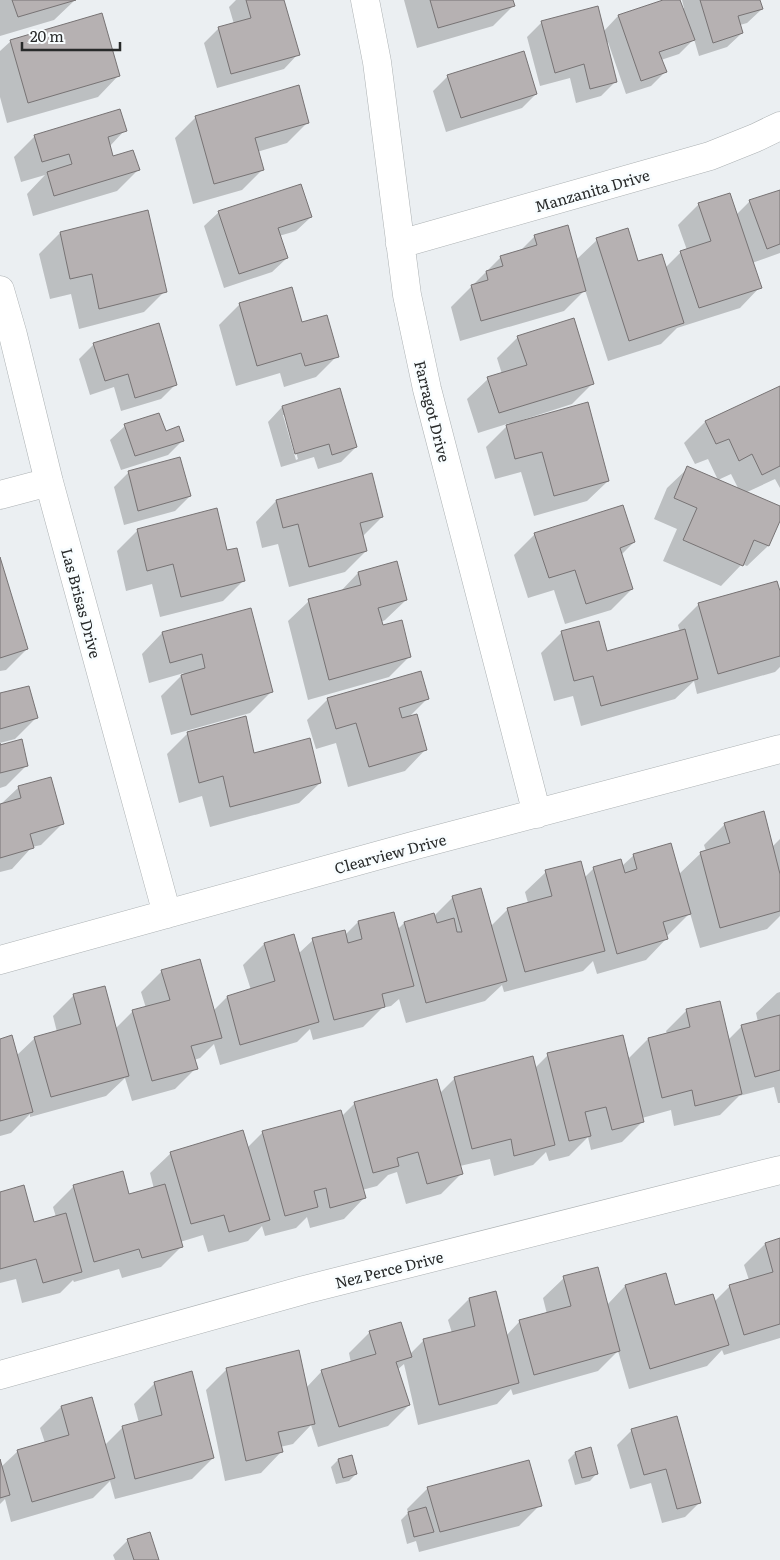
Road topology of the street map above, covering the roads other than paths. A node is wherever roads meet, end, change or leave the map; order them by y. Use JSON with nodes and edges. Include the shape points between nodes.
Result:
{"nodes":[{"id":1,"x":366,"y":0,"type":"edge"},
{"id":2,"x":780,"y":126,"type":"edge"},
{"id":3,"x":400,"y":244,"type":"junction"},
{"id":4,"x":0,"y":290,"type":"edge"},
{"id":5,"x":49,"y":482,"type":"junction"},
{"id":6,"x":0,"y":495,"type":"edge"},
{"id":7,"x":780,"y":749,"type":"edge"},
{"id":8,"x":536,"y":814,"type":"junction"},
{"id":9,"x":167,"y":914,"type":"junction"},
{"id":10,"x":0,"y":960,"type":"edge"},
{"id":11,"x":780,"y":1170,"type":"edge"},
{"id":12,"x":0,"y":1375,"type":"edge"}],
"edges":[{"from":1,"to":3,"type":"street","name":"Farragot Drive"},
{"from":2,"to":3,"type":"street","name":"Manzanita Drive","via":[[710,156]]},
{"from":3,"to":8,"type":"street","name":"Farragot Drive","via":[[407,296],[427,390]]},
{"from":4,"to":5,"type":"street","name":"Las Brisas Drive"},
{"from":5,"to":6,"type":"street"},
{"from":5,"to":9,"type":"street","name":"Las Brisas Drive"},
{"from":7,"to":8,"type":"street","name":"Clearview Drive"},
{"from":8,"to":9,"type":"street","name":"Clearview Drive"},
{"from":9,"to":10,"type":"street","name":"Clearview Drive"},
{"from":11,"to":12,"type":"street","name":"Nez Perce Drive","via":[[304,1290]]}]}
